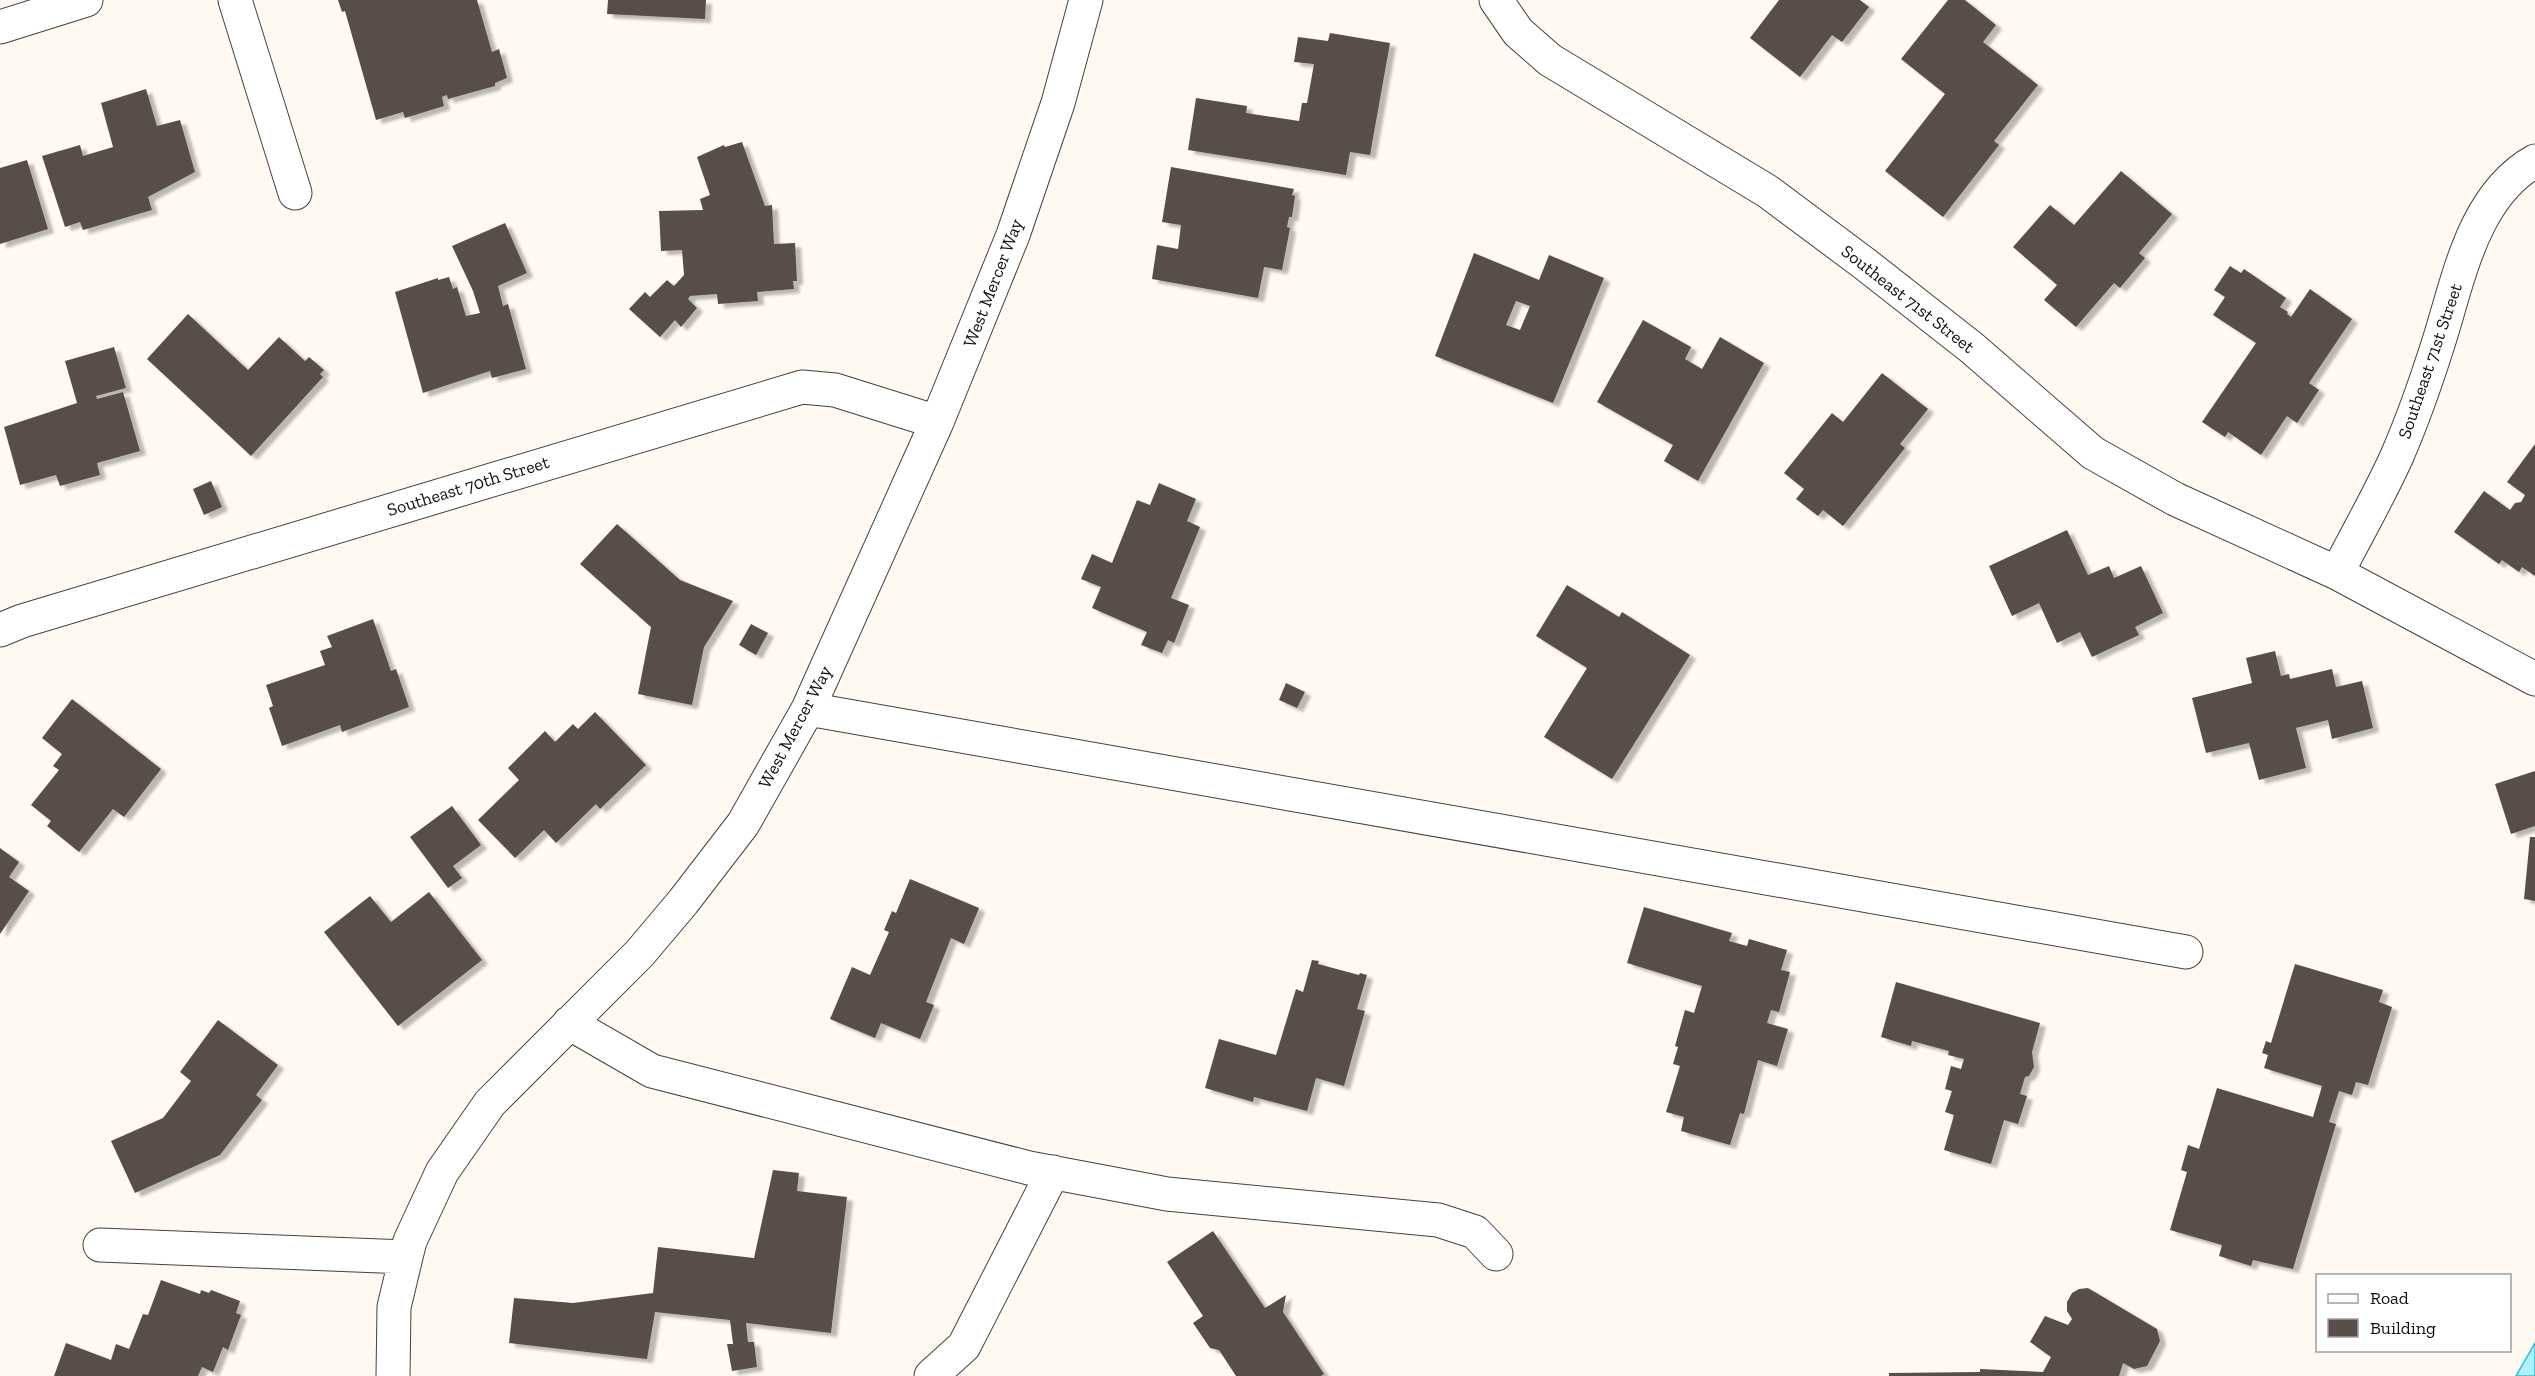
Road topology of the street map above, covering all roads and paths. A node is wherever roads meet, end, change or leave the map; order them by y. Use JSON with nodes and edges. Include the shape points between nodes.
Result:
{"nodes":[{"id":1,"x":86,"y":0,"type":"edge"},
{"id":2,"x":235,"y":0,"type":"edge"},
{"id":3,"x":1086,"y":0,"type":"edge"},
{"id":4,"x":1496,"y":0,"type":"edge"},
{"id":5,"x":0,"y":27,"type":"edge"},
{"id":6,"x":2535,"y":161,"type":"edge"},
{"id":7,"x":295,"y":193,"type":"dead end"},
{"id":8,"x":937,"y":422,"type":"junction"},
{"id":9,"x":2337,"y":573,"type":"junction"},
{"id":10,"x":0,"y":630,"type":"edge"},
{"id":11,"x":2535,"y":679,"type":"edge"},
{"id":12,"x":808,"y":709,"type":"junction"},
{"id":13,"x":2186,"y":952,"type":"dead end"},
{"id":14,"x":569,"y":1023,"type":"junction"},
{"id":15,"x":1053,"y":1172,"type":"junction"},
{"id":16,"x":100,"y":1245,"type":"dead end"},
{"id":17,"x":1496,"y":1254,"type":"dead end"},
{"id":18,"x":406,"y":1257,"type":"junction"},
{"id":19,"x":393,"y":1376,"type":"edge"},
{"id":20,"x":930,"y":1376,"type":"edge"}],
"edges":[{"from":1,"to":5,"type":"street"},
{"from":2,"to":7,"type":"street"},
{"from":3,"to":8,"type":"street","name":"West Mercer Way","via":[[1058,103],[1012,236]]},
{"from":4,"to":9,"type":"street","name":"Southeast 71st Street","via":[[1518,32],[1550,60],[1767,191],[1972,348],[2093,453],[2175,499]]},
{"from":6,"to":9,"type":"street","name":"Southeast 71st Street","via":[[2496,196],[2473,234],[2431,366],[2397,455]]},
{"from":8,"to":10,"type":"street","name":"Southeast 70th Street","via":[[835,390],[802,387]]},
{"from":8,"to":12,"type":"street","name":"West Mercer Way"},
{"from":9,"to":11,"type":"street","name":"Southeast 71st Street"},
{"from":12,"to":13,"type":"street"},
{"from":12,"to":14,"type":"street","name":"West Mercer Way","via":[[742,824],[710,867],[640,953]]},
{"from":14,"to":15,"type":"street","via":[[652,1071]]},
{"from":14,"to":18,"type":"street","name":"West Mercer Way","via":[[490,1103],[441,1172]]},
{"from":15,"to":17,"type":"street","via":[[1167,1194],[1438,1220],[1475,1232]]},
{"from":15,"to":20,"type":"street","via":[[964,1346]]},
{"from":16,"to":18,"type":"street"},
{"from":18,"to":19,"type":"street","name":"West Mercer Way","via":[[394,1307]]}]}
